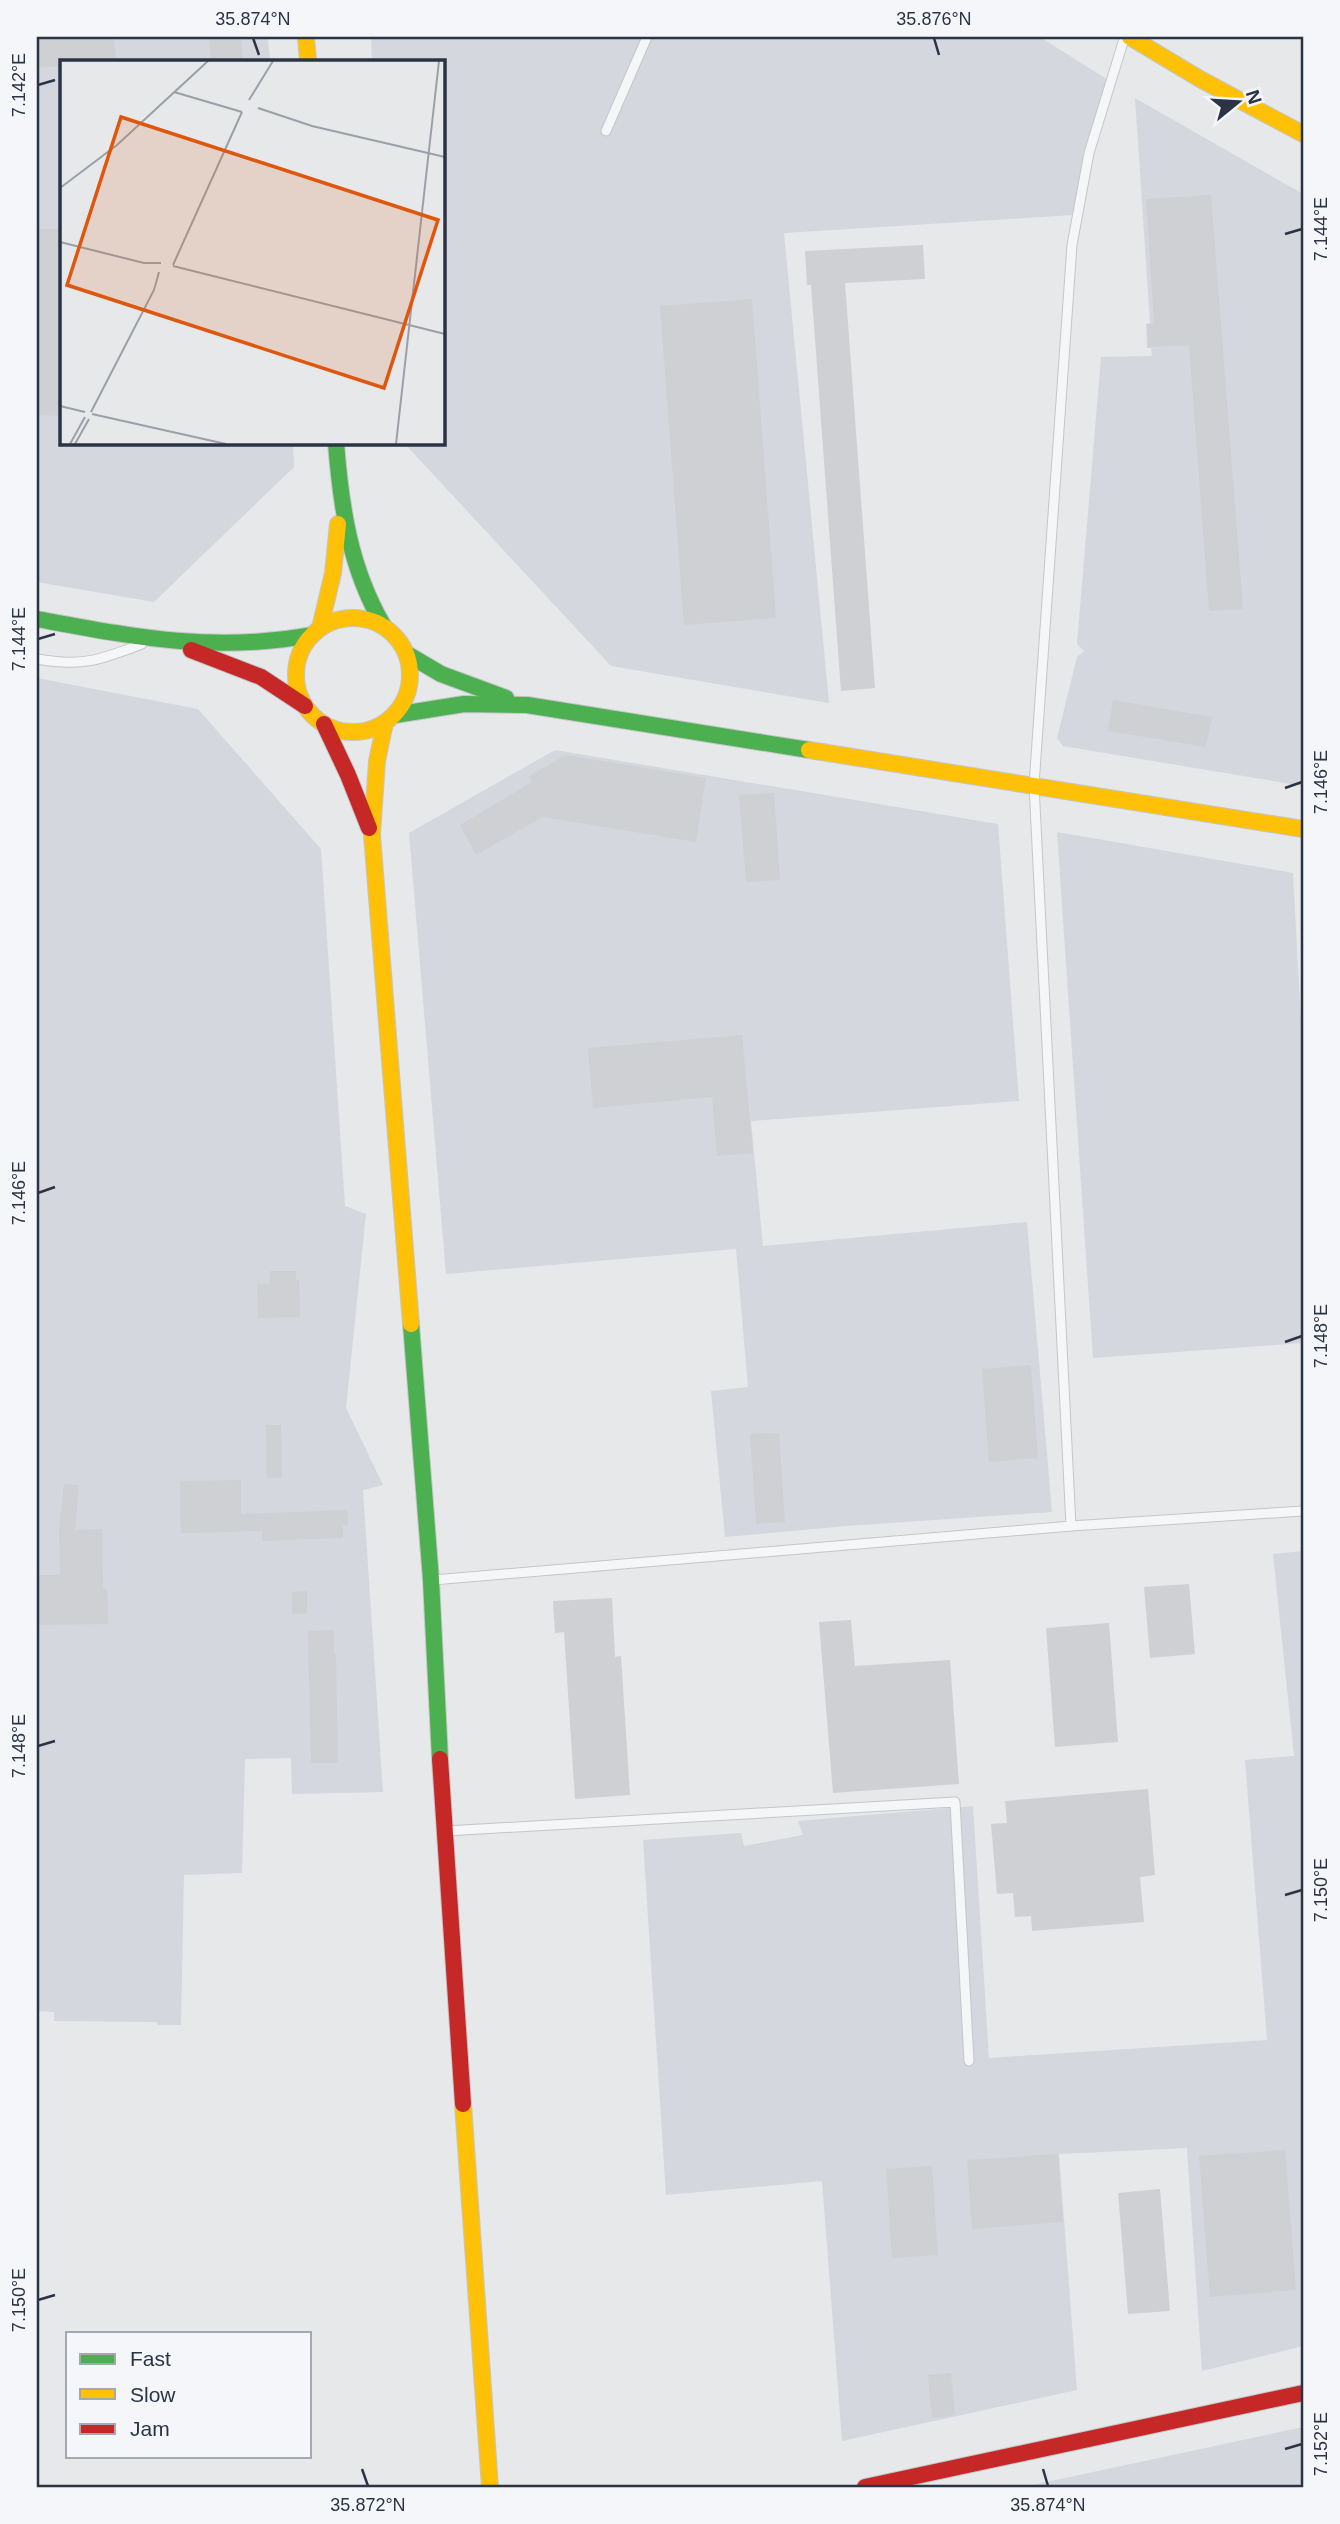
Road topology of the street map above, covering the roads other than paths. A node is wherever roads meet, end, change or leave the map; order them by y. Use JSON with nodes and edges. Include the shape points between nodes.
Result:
{"nodes":[{"id":1,"x":306,"y":37,"type":"edge"},
{"id":2,"x":646,"y":37,"type":"edge"},
{"id":3,"x":1127,"y":37,"type":"edge"},
{"id":4,"x":308,"y":60,"type":"edge"},
{"id":5,"x":606,"y":131,"type":"dead end"},
{"id":6,"x":1303,"y":134,"type":"edge"},
{"id":7,"x":335,"y":444,"type":"edge"},
{"id":8,"x":340,"y":502,"type":"junction"},
{"id":9,"x":37,"y":619,"type":"edge"},
{"id":10,"x":383,"y":625,"type":"junction"},
{"id":11,"x":316,"y":631,"type":"junction"},
{"id":12,"x":154,"y":640,"type":"junction"},
{"id":13,"x":171,"y":643,"type":"junction"},
{"id":14,"x":407,"y":654,"type":"junction"},
{"id":15,"x":37,"y":659,"type":"edge"},
{"id":16,"x":527,"y":705,"type":"junction"},
{"id":17,"x":306,"y":707,"type":"junction"},
{"id":18,"x":390,"y":719,"type":"junction"},
{"id":19,"x":324,"y":724,"type":"junction"},
{"id":20,"x":1034,"y":785,"type":"junction"},
{"id":21,"x":1303,"y":830,"type":"edge"},
{"id":22,"x":372,"y":835,"type":"junction"},
{"id":23,"x":1303,"y":1511,"type":"edge"},
{"id":24,"x":1071,"y":1526,"type":"junction"},
{"id":25,"x":431,"y":1580,"type":"junction"},
{"id":26,"x":444,"y":1831,"type":"junction"},
{"id":27,"x":969,"y":2061,"type":"dead end"},
{"id":28,"x":1303,"y":2393,"type":"edge"},
{"id":29,"x":490,"y":2487,"type":"edge"},
{"id":30,"x":865,"y":2487,"type":"edge"}],
"edges":[{"from":1,"to":4,"type":"street"},
{"from":2,"to":5,"type":"lane"},
{"from":3,"to":6,"type":"street"},
{"from":3,"to":20,"type":"lane","via":[[1089,153],[1073,235]]},
{"from":7,"to":8,"type":"street"},
{"from":8,"to":10,"type":"street","via":[[356,572]]},
{"from":8,"to":11,"type":"street","via":[[332,573]]},
{"from":9,"to":12,"type":"street"},
{"from":10,"to":11,"type":"street","via":[[344,618]]},
{"from":10,"to":14,"type":"street"},
{"from":11,"to":13,"type":"street","via":[[250,645]]},
{"from":11,"to":17,"type":"street","via":[[304,645],[296,670]]},
{"from":12,"to":13,"type":"street"},
{"from":12,"to":15,"type":"lane","via":[[88,662]]},
{"from":13,"to":17,"type":"street","via":[[261,677]]},
{"from":14,"to":16,"type":"street","via":[[459,682]]},
{"from":14,"to":18,"type":"street","via":[[408,692]]},
{"from":16,"to":18,"type":"street","via":[[429,707]]},
{"from":16,"to":20,"type":"street"},
{"from":17,"to":19,"type":"street"},
{"from":18,"to":19,"type":"street","via":[[361,732]]},
{"from":18,"to":22,"type":"street","via":[[377,761]]},
{"from":19,"to":22,"type":"street"},
{"from":20,"to":21,"type":"street"},
{"from":20,"to":24,"type":"lane"},
{"from":22,"to":25,"type":"street"},
{"from":23,"to":24,"type":"lane"},
{"from":24,"to":25,"type":"lane"},
{"from":25,"to":26,"type":"street"},
{"from":26,"to":27,"type":"lane","via":[[955,1802]]},
{"from":26,"to":29,"type":"street"},
{"from":28,"to":30,"type":"street"}]}
